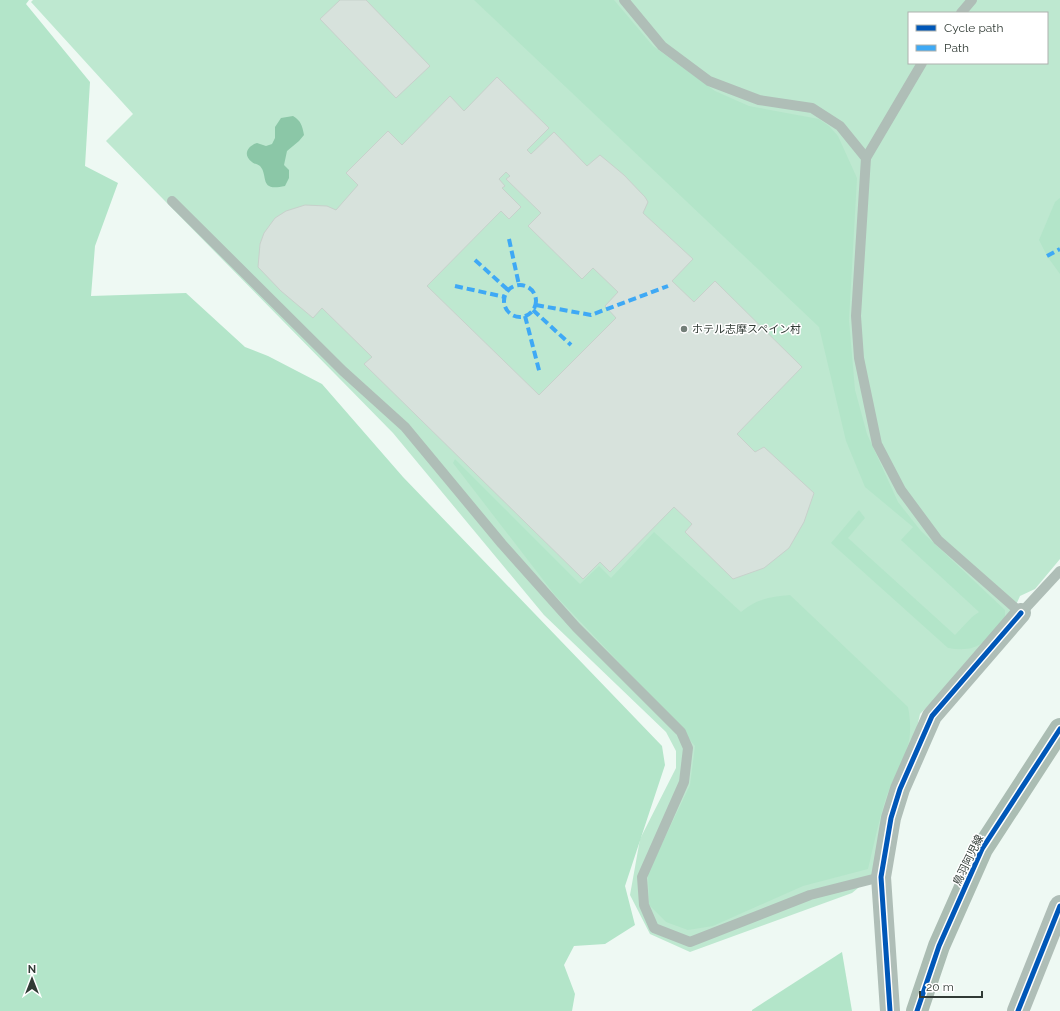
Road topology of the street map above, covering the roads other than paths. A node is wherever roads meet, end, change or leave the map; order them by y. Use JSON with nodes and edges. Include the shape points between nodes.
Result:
{"nodes":[{"id":1,"x":624,"y":0,"type":"edge"},
{"id":2,"x":972,"y":0,"type":"edge"},
{"id":3,"x":962,"y":12,"type":"edge"},
{"id":4,"x":921,"y":64,"type":"edge"},
{"id":5,"x":866,"y":158,"type":"junction"},
{"id":6,"x":172,"y":201,"type":"dead end"},
{"id":7,"x":1060,"y":571,"type":"edge"},
{"id":8,"x":1021,"y":613,"type":"junction"},
{"id":9,"x":1060,"y":729,"type":"edge"},
{"id":10,"x":881,"y":877,"type":"junction"},
{"id":11,"x":1060,"y":906,"type":"edge"},
{"id":12,"x":890,"y":1011,"type":"edge"},
{"id":13,"x":917,"y":1011,"type":"edge"},
{"id":14,"x":1018,"y":1011,"type":"edge"}],
"edges":[{"from":1,"to":5,"type":"lane","via":[[662,46],[709,81],[759,100],[812,108],[840,126]]},
{"from":2,"to":3,"type":"lane"},
{"from":4,"to":5,"type":"lane"},
{"from":5,"to":8,"type":"lane","via":[[856,316],[859,358],[877,444],[901,490],[938,540]]},
{"from":6,"to":10,"type":"lane","via":[[342,371],[405,427],[502,544],[576,627],[681,732],[688,748],[684,782],[642,877],[644,905],[654,928],[690,942],[810,894]]},
{"from":7,"to":8,"type":"lane"},
{"from":8,"to":10,"type":"street","via":[[932,716],[897,796]]},
{"from":9,"to":13,"type":"main road","name":"鳥羽阿児線","via":[[982,849],[939,946]]},
{"from":10,"to":12,"type":"street"},
{"from":11,"to":14,"type":"street"}]}
